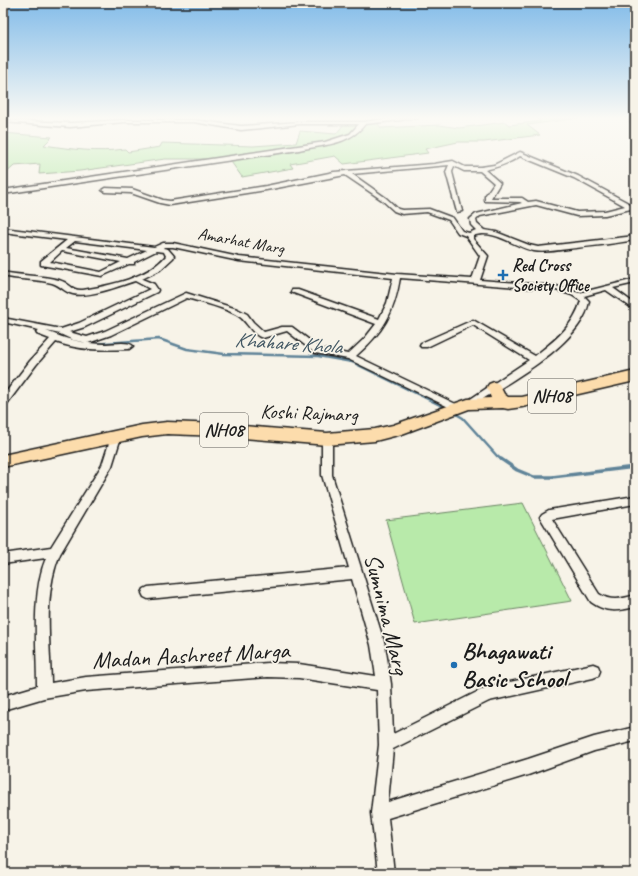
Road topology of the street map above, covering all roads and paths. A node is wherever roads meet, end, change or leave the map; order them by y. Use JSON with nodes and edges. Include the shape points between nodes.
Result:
{"nodes":[{"id":1,"x":226,"y":159,"type":"edge"},
{"id":2,"x":513,"y":159,"type":"edge"},
{"id":3,"x":532,"y":159,"type":"edge"},
{"id":4,"x":453,"y":163,"type":"junction"},
{"id":5,"x":481,"y":169,"type":"junction"},
{"id":6,"x":346,"y":173,"type":"junction"},
{"id":7,"x":105,"y":190,"type":"dead end"},
{"id":8,"x":3,"y":192,"type":"edge"},
{"id":9,"x":527,"y":204,"type":"junction"},
{"id":10,"x":633,"y":207,"type":"edge"},
{"id":11,"x":459,"y":211,"type":"junction"},
{"id":12,"x":472,"y":213,"type":"junction"},
{"id":13,"x":451,"y":219,"type":"junction"},
{"id":14,"x":3,"y":230,"type":"edge"},
{"id":15,"x":481,"y":231,"type":"junction"},
{"id":16,"x":469,"y":235,"type":"junction"},
{"id":17,"x":635,"y":238,"type":"edge"},
{"id":18,"x":73,"y":239,"type":"junction"},
{"id":19,"x":61,"y":249,"type":"junction"},
{"id":20,"x":155,"y":249,"type":"junction"},
{"id":21,"x":88,"y":262,"type":"junction"},
{"id":22,"x":131,"y":262,"type":"junction"},
{"id":23,"x":3,"y":274,"type":"edge"},
{"id":24,"x":397,"y":276,"type":"junction"},
{"id":25,"x":135,"y":278,"type":"junction"},
{"id":26,"x":635,"y":281,"type":"edge"},
{"id":27,"x":476,"y":282,"type":"junction"},
{"id":28,"x":607,"y":287,"type":"junction"},
{"id":29,"x":295,"y":292,"type":"dead end"},
{"id":30,"x":580,"y":295,"type":"junction"},
{"id":31,"x":635,"y":308,"type":"edge"},
{"id":32,"x":3,"y":320,"type":"edge"},
{"id":33,"x":382,"y":323,"type":"junction"},
{"id":34,"x":3,"y":324,"type":"edge"},
{"id":35,"x":57,"y":336,"type":"junction"},
{"id":36,"x":424,"y":345,"type":"dead end"},
{"id":37,"x":129,"y":346,"type":"dead end"},
{"id":38,"x":350,"y":357,"type":"junction"},
{"id":39,"x":536,"y":360,"type":"junction"},
{"id":40,"x":635,"y":376,"type":"edge"},
{"id":41,"x":494,"y":387,"type":"junction"},
{"id":42,"x":3,"y":403,"type":"edge"},
{"id":43,"x":508,"y":404,"type":"junction"},
{"id":44,"x":456,"y":408,"type":"junction"},
{"id":45,"x":116,"y":437,"type":"junction"},
{"id":46,"x":327,"y":439,"type":"junction"},
{"id":47,"x":3,"y":461,"type":"edge"},
{"id":48,"x":635,"y":500,"type":"edge"},
{"id":49,"x":55,"y":552,"type":"junction"},
{"id":50,"x":3,"y":558,"type":"edge"},
{"id":51,"x":356,"y":573,"type":"junction"},
{"id":52,"x":148,"y":593,"type":"dead end"},
{"id":53,"x":635,"y":601,"type":"edge"},
{"id":54,"x":594,"y":671,"type":"dead end"},
{"id":55,"x":384,"y":684,"type":"junction"},
{"id":56,"x":44,"y":691,"type":"junction"},
{"id":57,"x":3,"y":703,"type":"edge"},
{"id":58,"x":635,"y":734,"type":"edge"},
{"id":59,"x":386,"y":745,"type":"junction"},
{"id":60,"x":379,"y":813,"type":"junction"},
{"id":61,"x":386,"y":873,"type":"edge"}],
"edges":[{"from":1,"to":8,"type":"street"},
{"from":2,"to":5,"type":"street"},
{"from":3,"to":10,"type":"street","via":[[576,177]]},
{"from":4,"to":5,"type":"street","via":[[464,169]]},
{"from":4,"to":6,"type":"street"},
{"from":4,"to":11,"type":"street","via":[[449,172]]},
{"from":5,"to":9,"type":"street","via":[[497,183],[487,200],[514,199]]},
{"from":6,"to":7,"type":"street","via":[[170,202],[162,202],[132,191]]},
{"from":6,"to":13,"type":"street","via":[[396,210],[428,210]]},
{"from":9,"to":10,"type":"street","via":[[536,203],[577,214],[605,213]]},
{"from":9,"to":12,"type":"street"},
{"from":11,"to":12,"type":"street"},
{"from":11,"to":13,"type":"street"},
{"from":12,"to":15,"type":"street","via":[[474,225]]},
{"from":13,"to":16,"type":"street","via":[[460,232]]},
{"from":14,"to":18,"type":"street","name":"Amarhat Marg"},
{"from":15,"to":16,"type":"street"},
{"from":15,"to":17,"type":"street","via":[[507,237],[536,250]]},
{"from":16,"to":27,"type":"street","via":[[484,256]]},
{"from":18,"to":19,"type":"street"},
{"from":18,"to":20,"type":"street","name":"Amarhat Marg"},
{"from":19,"to":21,"type":"street"},
{"from":19,"to":21,"type":"street","via":[[44,263]]},
{"from":20,"to":22,"type":"street"},
{"from":20,"to":24,"type":"street","name":"Amarhat Marg","via":[[163,245],[173,245],[239,259]]},
{"from":20,"to":25,"type":"street","via":[[166,250],[170,256],[163,265],[152,272]]},
{"from":21,"to":22,"type":"street"},
{"from":21,"to":22,"type":"street","via":[[102,274]]},
{"from":23,"to":25,"type":"street","via":[[11,277],[42,278],[62,283],[70,291],[80,293]]},
{"from":24,"to":27,"type":"street","name":"Amarhat Marg"},
{"from":24,"to":33,"type":"street","via":[[391,306]]},
{"from":25,"to":35,"type":"street","via":[[154,290]]},
{"from":26,"to":28,"type":"street"},
{"from":27,"to":30,"type":"street","name":"Amarhat Marg","via":[[556,288]]},
{"from":28,"to":30,"type":"street"},
{"from":28,"to":31,"type":"street"},
{"from":29,"to":33,"type":"street"},
{"from":30,"to":39,"type":"street","via":[[585,301],[585,306],[580,316],[559,343]]},
{"from":32,"to":35,"type":"street"},
{"from":33,"to":38,"type":"street"},
{"from":34,"to":35,"type":"street"},
{"from":35,"to":37,"type":"street","via":[[70,343],[98,347]]},
{"from":35,"to":38,"type":"street","via":[[88,340],[108,333],[186,294],[244,316],[263,334],[289,328],[318,350]]},
{"from":35,"to":42,"type":"street","via":[[32,363]]},
{"from":36,"to":39,"type":"street","via":[[472,322]]},
{"from":38,"to":44,"type":"street"},
{"from":39,"to":41,"type":"street"},
{"from":40,"to":43,"type":"main road","name":"Koshi Rajmarg","number":"NH08"},
{"from":41,"to":43,"type":"main road","via":[[496,396]]},
{"from":41,"to":44,"type":"street"},
{"from":43,"to":44,"type":"main road","name":"Koshi Rajmarg","number":"NH08"},
{"from":44,"to":46,"type":"main road","name":"Koshi Rajmarg","number":"NH08","via":[[396,430],[375,435]]},
{"from":45,"to":46,"type":"main road","name":"Koshi Rajmarg","number":"NH08","via":[[167,428]]},
{"from":45,"to":47,"type":"main road","name":"Koshi Rajmarg","number":"NH08"},
{"from":45,"to":49,"type":"street","via":[[107,466]]},
{"from":46,"to":51,"type":"street","name":"Sumnima Marg","via":[[327,475]]},
{"from":48,"to":53,"type":"street","via":[[546,517],[595,598],[604,605],[611,606]]},
{"from":49,"to":50,"type":"street"},
{"from":49,"to":56,"type":"street","via":[[48,568],[43,598]]},
{"from":51,"to":52,"type":"street"},
{"from":51,"to":55,"type":"street","name":"Sumnima Marg","via":[[378,645]]},
{"from":54,"to":59,"type":"street","via":[[487,694]]},
{"from":55,"to":56,"type":"street","name":"Madan Aashreet Marga","via":[[299,671],[268,670],[86,684]]},
{"from":55,"to":59,"type":"street","name":"Sumnima Marg"},
{"from":56,"to":57,"type":"street","name":"Madan Aashreet Marga"},
{"from":58,"to":60,"type":"street","via":[[594,744]]},
{"from":59,"to":60,"type":"street","name":"Sumnima Marg"},
{"from":60,"to":61,"type":"street","name":"Sumnima Marg"}]}
